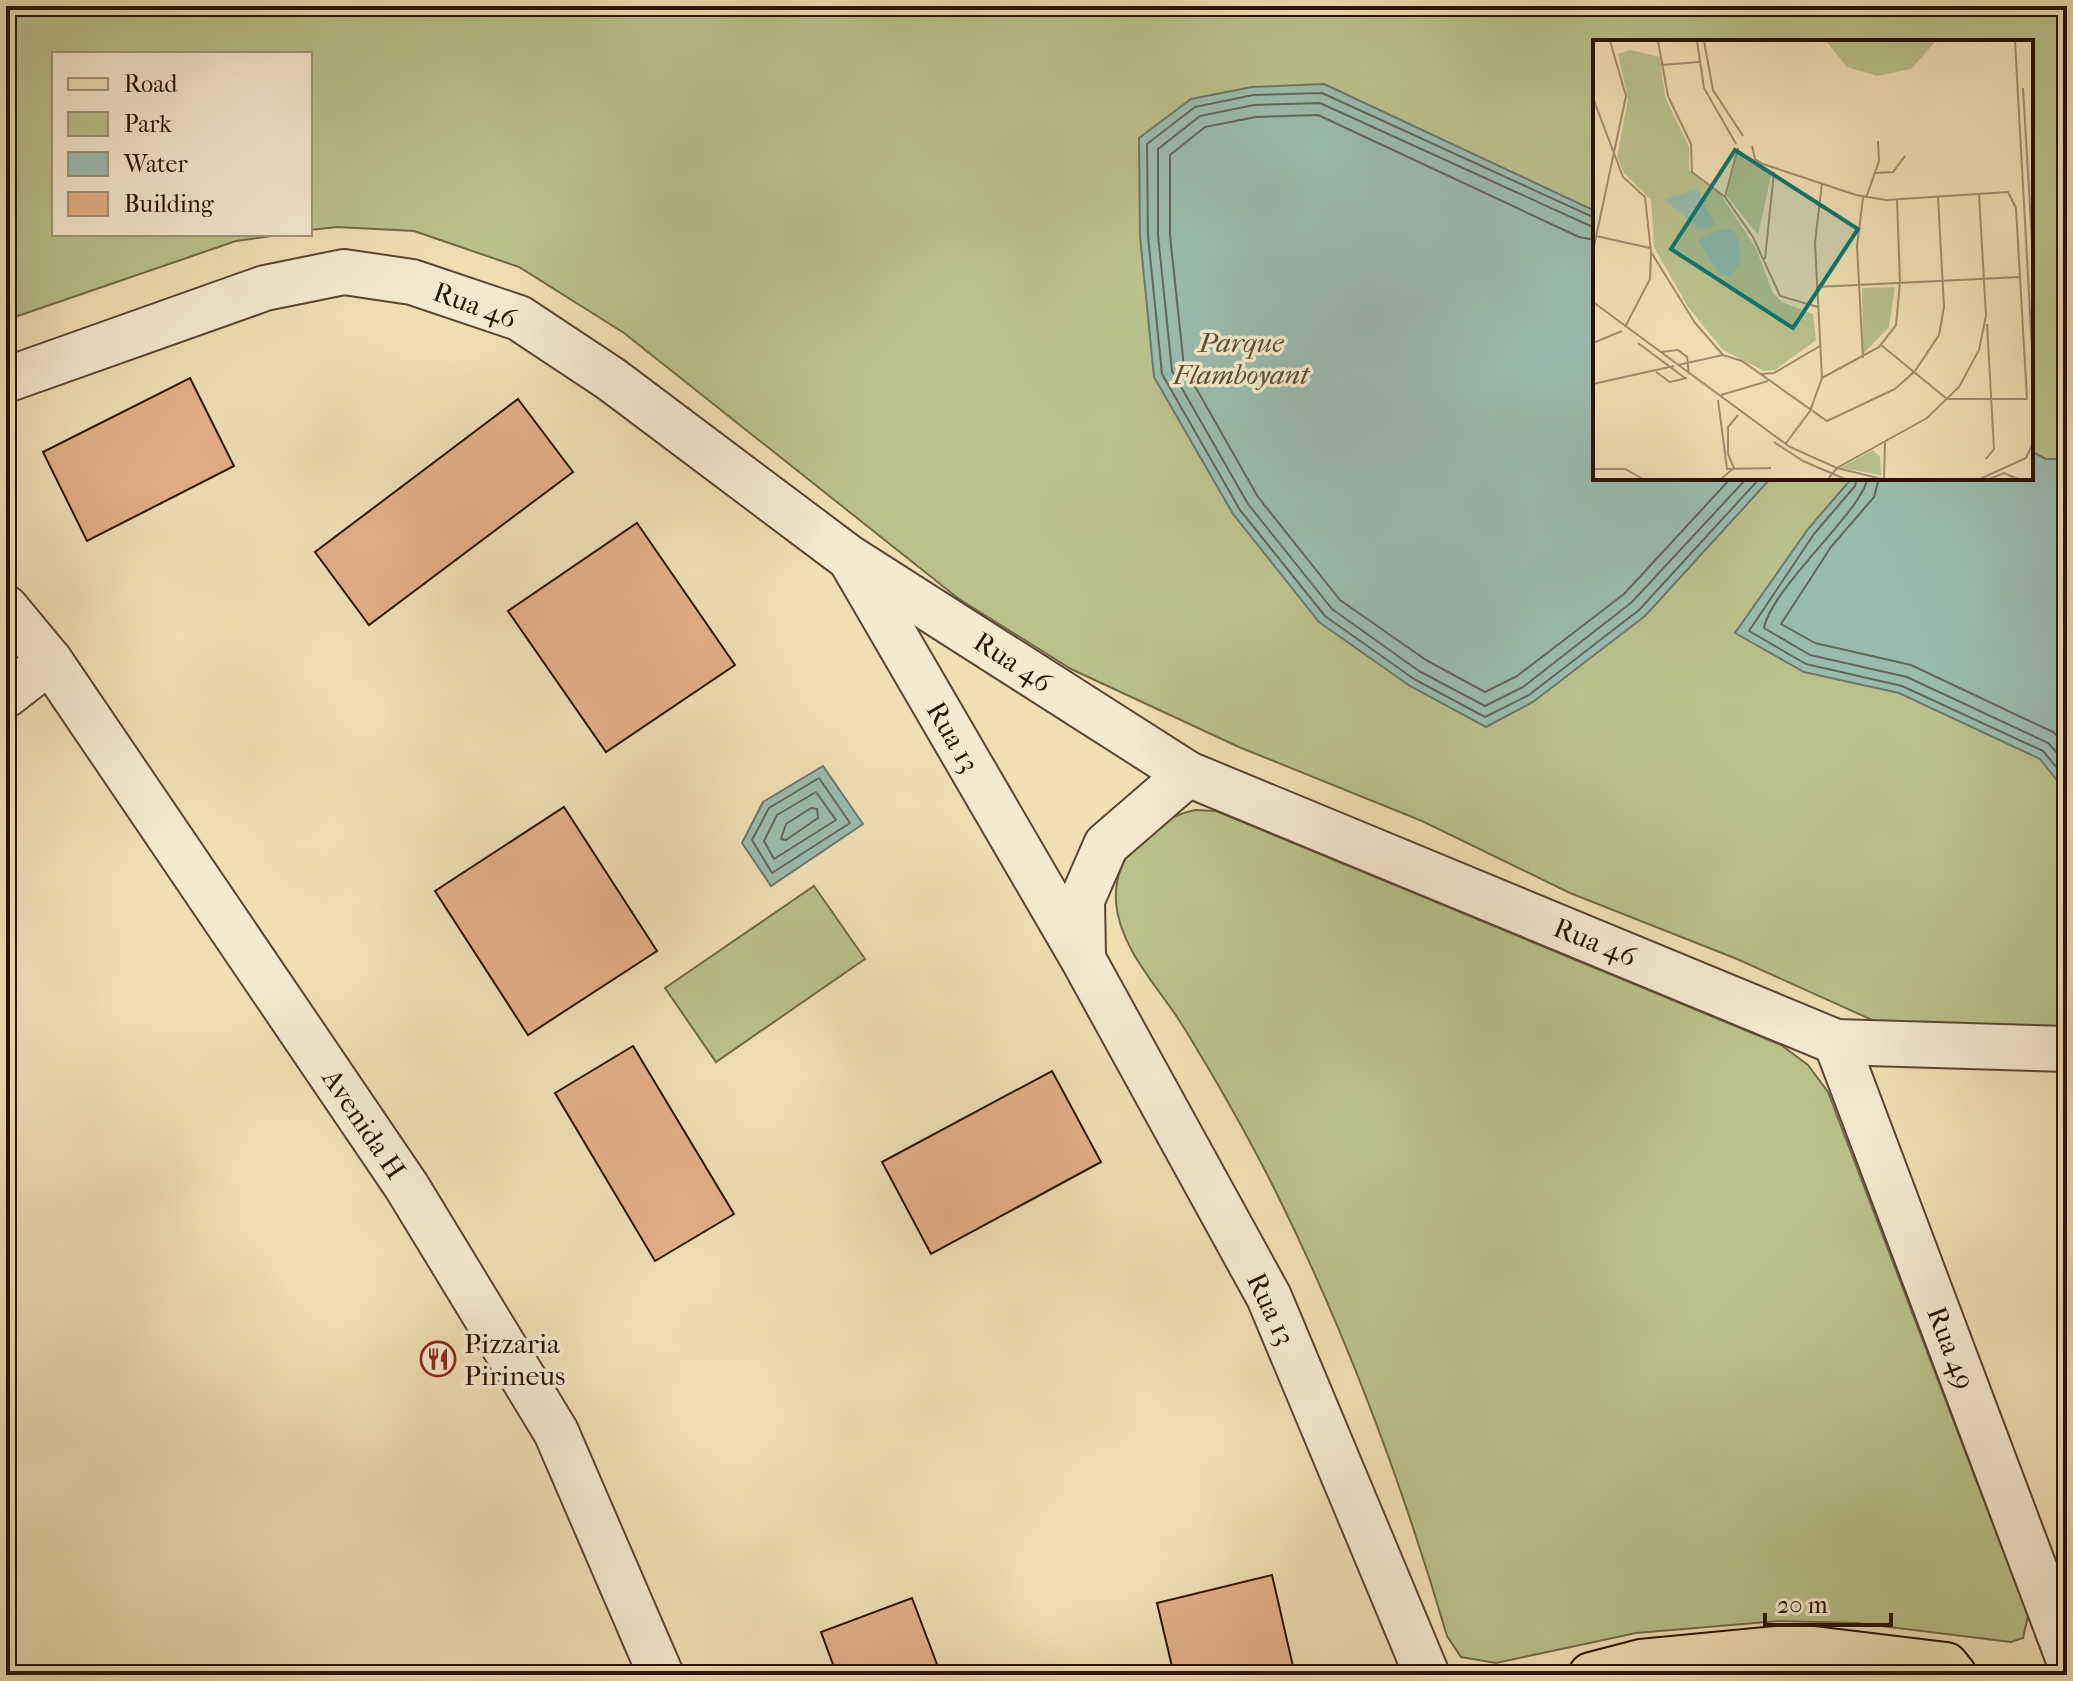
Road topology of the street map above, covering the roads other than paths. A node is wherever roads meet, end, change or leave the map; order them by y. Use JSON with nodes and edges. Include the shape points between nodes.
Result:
{"nodes":[{"id":1,"x":6,"y":380,"type":"edge"},
{"id":2,"x":848,"y":557,"type":"junction"},
{"id":3,"x":6,"y":608,"type":"edge"},
{"id":4,"x":50,"y":661,"type":"junction"},
{"id":5,"x":6,"y":695,"type":"edge"},
{"id":6,"x":1188,"y":774,"type":"junction"},
{"id":7,"x":1083,"y":959,"type":"junction"},
{"id":8,"x":1836,"y":1042,"type":"junction"},
{"id":9,"x":2067,"y":1049,"type":"edge"},
{"id":10,"x":2067,"y":1655,"type":"edge"},
{"id":11,"x":661,"y":1675,"type":"edge"},
{"id":12,"x":1427,"y":1675,"type":"edge"},
{"id":13,"x":1591,"y":1675,"type":"edge"},
{"id":14,"x":1954,"y":1675,"type":"edge"}],
"edges":[{"from":1,"to":2,"type":"street","name":"Rua 46","via":[[265,288],[344,272],[412,282],[519,318],[611,379]]},
{"from":2,"to":6,"type":"street","name":"Rua 46"},
{"from":2,"to":7,"type":"street","name":"Rua 13"},
{"from":3,"to":4,"type":"street","name":"Avenida H"},
{"from":4,"to":5,"type":"street"},
{"from":4,"to":11,"type":"street","name":"Avenida H","via":[[407,1187],[556,1432]]},
{"from":6,"to":7,"type":"street","name":"Rua 13","via":[[1106,845],[1082,900]]},
{"from":6,"to":8,"type":"street","name":"Rua 46"},
{"from":7,"to":12,"type":"street","name":"Rua 13","via":[[1269,1297]]},
{"from":8,"to":9,"type":"street","name":"Rua 46"},
{"from":8,"to":10,"type":"street","name":"Rua 49"},
{"from":13,"to":14,"type":"main road","via":[[1641,1662],[1797,1647],[1946,1665]]}]}
